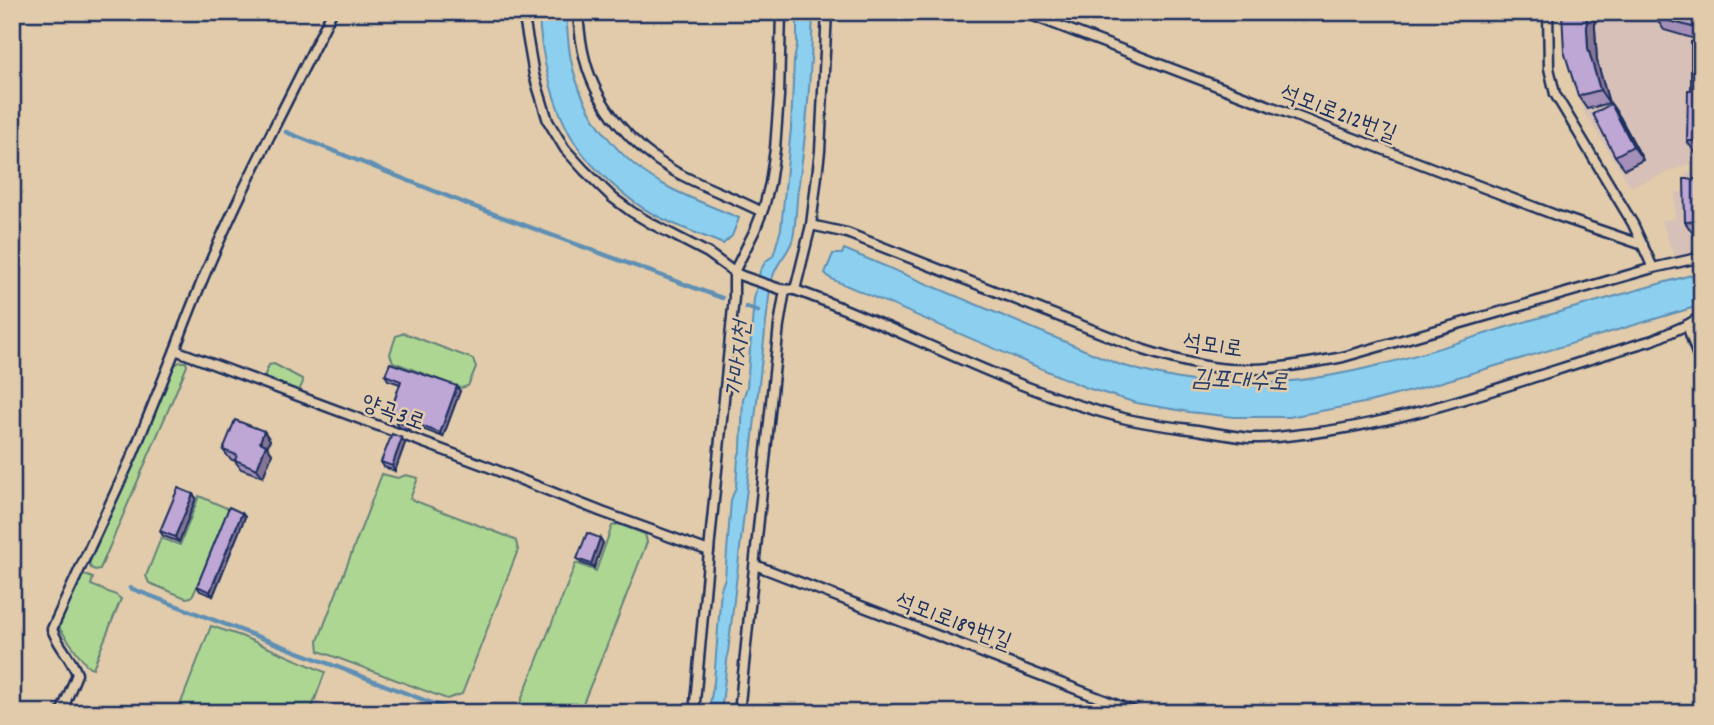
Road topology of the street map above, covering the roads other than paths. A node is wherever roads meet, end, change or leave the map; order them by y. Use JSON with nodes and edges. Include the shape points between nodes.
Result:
{"nodes":[{"id":1,"x":332,"y":12,"type":"edge"},
{"id":2,"x":523,"y":12,"type":"edge"},
{"id":3,"x":578,"y":12,"type":"edge"},
{"id":4,"x":781,"y":12,"type":"edge"},
{"id":5,"x":827,"y":12,"type":"edge"},
{"id":6,"x":1023,"y":12,"type":"edge"},
{"id":7,"x":1548,"y":12,"type":"edge"},
{"id":8,"x":762,"y":212,"type":"junction"},
{"id":9,"x":811,"y":225,"type":"junction"},
{"id":10,"x":1643,"y":245,"type":"junction"},
{"id":11,"x":1702,"y":257,"type":"edge"},
{"id":12,"x":1653,"y":268,"type":"junction"},
{"id":13,"x":738,"y":274,"type":"junction"},
{"id":14,"x":787,"y":290,"type":"junction"},
{"id":15,"x":1702,"y":316,"type":"edge"},
{"id":16,"x":1687,"y":325,"type":"junction"},
{"id":17,"x":175,"y":350,"type":"junction"},
{"id":18,"x":1702,"y":368,"type":"edge"},
{"id":19,"x":709,"y":551,"type":"junction"},
{"id":20,"x":755,"y":565,"type":"junction"},
{"id":21,"x":61,"y":713,"type":"edge"},
{"id":22,"x":694,"y":713,"type":"edge"},
{"id":23,"x":739,"y":713,"type":"edge"},
{"id":24,"x":1138,"y":713,"type":"edge"}],
"edges":[{"from":1,"to":17,"type":"lane","via":[[211,258]]},
{"from":2,"to":13,"type":"lane","via":[[541,100],[565,149],[632,212]]},
{"from":3,"to":8,"type":"lane","via":[[589,74],[605,107],[626,132],[672,170]]},
{"from":4,"to":8,"type":"lane","via":[[775,149]]},
{"from":5,"to":9,"type":"lane"},
{"from":6,"to":10,"type":"lane","name":"석모1로212번길"},
{"from":7,"to":10,"type":"lane","via":[[1549,68],[1555,94]]},
{"from":8,"to":13,"type":"lane"},
{"from":9,"to":12,"type":"lane","name":"석모1로","via":[[847,233],[1144,350],[1226,369],[1343,356]]},
{"from":9,"to":14,"type":"lane"},
{"from":10,"to":12,"type":"lane"},
{"from":11,"to":12,"type":"lane","name":"석모1로"},
{"from":13,"to":14,"type":"lane"},
{"from":13,"to":19,"type":"lane"},
{"from":14,"to":16,"type":"lane","via":[[842,307],[1065,401],[1142,423],[1257,438],[1345,429],[1406,416],[1653,340]]},
{"from":14,"to":20,"type":"lane","via":[[779,325]]},
{"from":15,"to":16,"type":"lane"},
{"from":16,"to":18,"type":"lane"},
{"from":17,"to":19,"type":"lane","name":"양곡3로"},
{"from":17,"to":21,"type":"lane","via":[[52,629],[77,674]]},
{"from":19,"to":22,"type":"lane"},
{"from":20,"to":23,"type":"lane"},
{"from":20,"to":24,"type":"lane","name":"석모1로189번길"}]}
